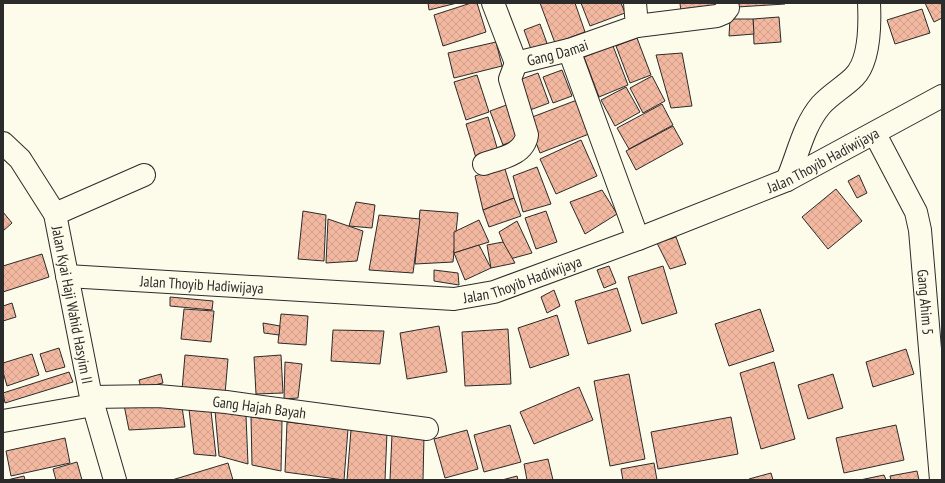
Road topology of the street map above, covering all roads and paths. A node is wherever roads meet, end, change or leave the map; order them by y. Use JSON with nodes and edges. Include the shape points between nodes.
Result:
{"nodes":[{"id":1,"x":493,"y":3,"type":"edge"},
{"id":2,"x":635,"y":3,"type":"edge"},
{"id":3,"x":727,"y":3,"type":"edge"},
{"id":4,"x":868,"y":3,"type":"edge"},
{"id":5,"x":637,"y":26,"type":"junction"},
{"id":6,"x":569,"y":50,"type":"junction"},
{"id":7,"x":516,"y":63,"type":"junction"},
{"id":8,"x":942,"y":96,"type":"edge"},
{"id":9,"x":875,"y":134,"type":"junction"},
{"id":10,"x":3,"y":143,"type":"edge"},
{"id":11,"x":484,"y":164,"type":"dead end"},
{"id":12,"x":144,"y":175,"type":"dead end"},
{"id":13,"x":787,"y":180,"type":"junction"},
{"id":14,"x":55,"y":214,"type":"junction"},
{"id":15,"x":638,"y":239,"type":"junction"},
{"id":16,"x":67,"y":276,"type":"junction"},
{"id":17,"x":92,"y":401,"type":"junction"},
{"id":18,"x":3,"y":421,"type":"edge"},
{"id":19,"x":427,"y":429,"type":"dead end"},
{"id":20,"x":941,"y":468,"type":"edge"},
{"id":21,"x":115,"y":480,"type":"edge"}],
"edges":[{"from":1,"to":7,"type":"street","name":"Gang Damai"},
{"from":2,"to":5,"type":"street"},
{"from":3,"to":5,"type":"street","name":"Gang Damai","via":[[728,8],[717,16]]},
{"from":4,"to":13,"type":"street","via":[[870,22],[865,55],[856,75],[821,105],[806,128]]},
{"from":5,"to":6,"type":"street","name":"Gang Damai"},
{"from":6,"to":7,"type":"street","name":"Gang Damai"},
{"from":6,"to":15,"type":"street"},
{"from":7,"to":11,"type":"street","via":[[510,79],[527,135],[526,141],[523,148],[516,153]]},
{"from":8,"to":9,"type":"street","name":"Jalan Thoyib Hadiwijaya"},
{"from":9,"to":13,"type":"street","name":"Jalan Thoyib Hadiwijaya"},
{"from":9,"to":20,"type":"street","name":"Gang Ahim 5","via":[[916,212],[920,230]]},
{"from":10,"to":14,"type":"street","name":"Jalan Kyai Haji Wahid Hasyim II","via":[[20,159]]},
{"from":12,"to":14,"type":"street"},
{"from":13,"to":15,"type":"street","name":"Jalan Thoyib Hadiwijaya"},
{"from":14,"to":16,"type":"street","name":"Jalan Kyai Haji Wahid Hasyim II"},
{"from":15,"to":16,"type":"street","name":"Jalan Thoyib Hadiwijaya","via":[[494,292],[454,299]]},
{"from":16,"to":17,"type":"street","name":"Jalan Kyai Haji Wahid Hasyim II"},
{"from":17,"to":18,"type":"street","name":"Gang Hajah Bayah"},
{"from":17,"to":19,"type":"street","name":"Gang Hajah Bayah","via":[[158,396],[226,402]]},
{"from":17,"to":21,"type":"street","name":"Jalan Kyai Haji Wahid Hasyim II"}]}
